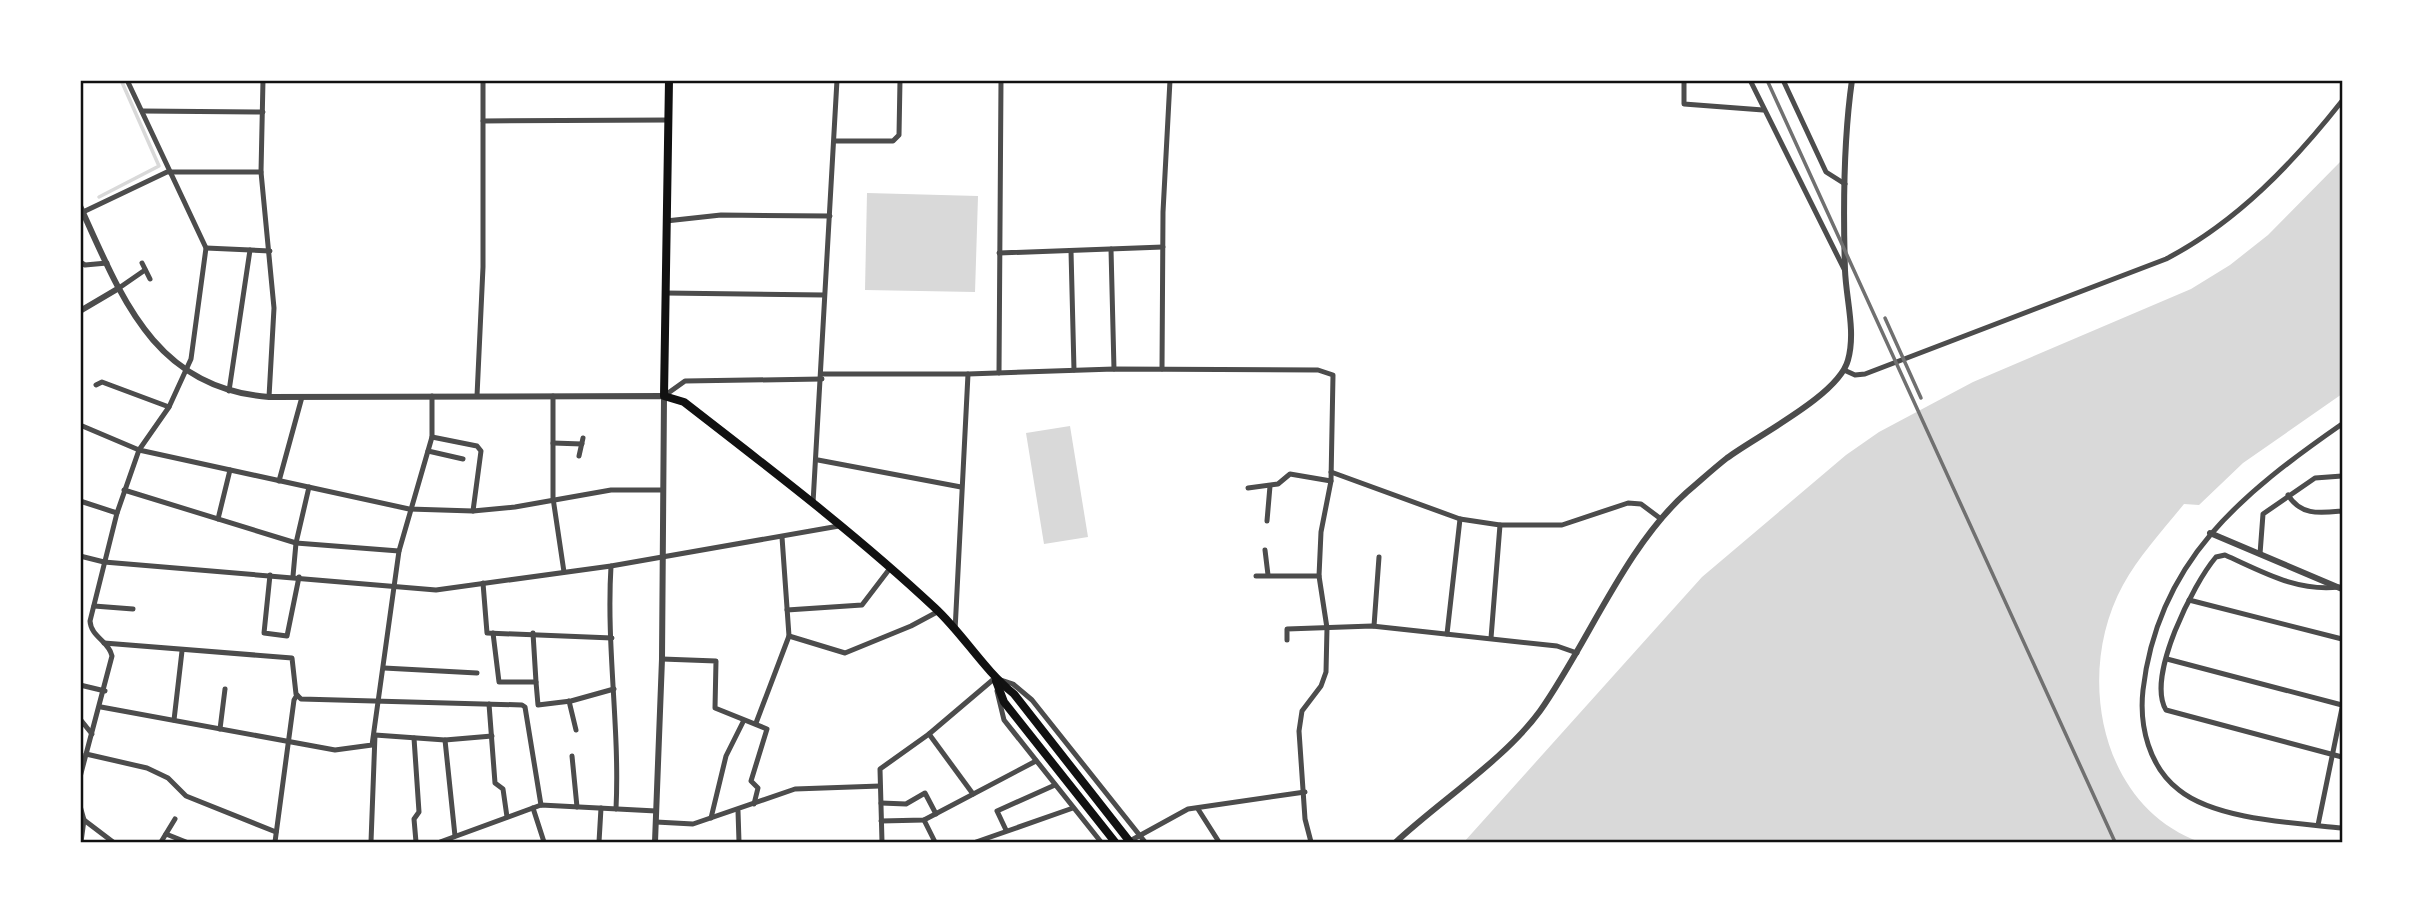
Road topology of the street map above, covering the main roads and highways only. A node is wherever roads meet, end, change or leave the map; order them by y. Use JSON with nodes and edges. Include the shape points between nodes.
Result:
{"nodes":[{"id":1,"x":669,"y":80,"type":"edge"},
{"id":2,"x":995,"y":678,"type":"junction"},
{"id":3,"x":1115,"y":842,"type":"edge"},
{"id":4,"x":1129,"y":842,"type":"edge"}],
"edges":[{"from":1,"to":2,"type":"main road","via":[[664,396],[684,402],[891,567],[939,611]]},
{"from":2,"to":3,"type":"main road","via":[[1004,702]]},
{"from":2,"to":4,"type":"main road","via":[[1014,694]]}]}
